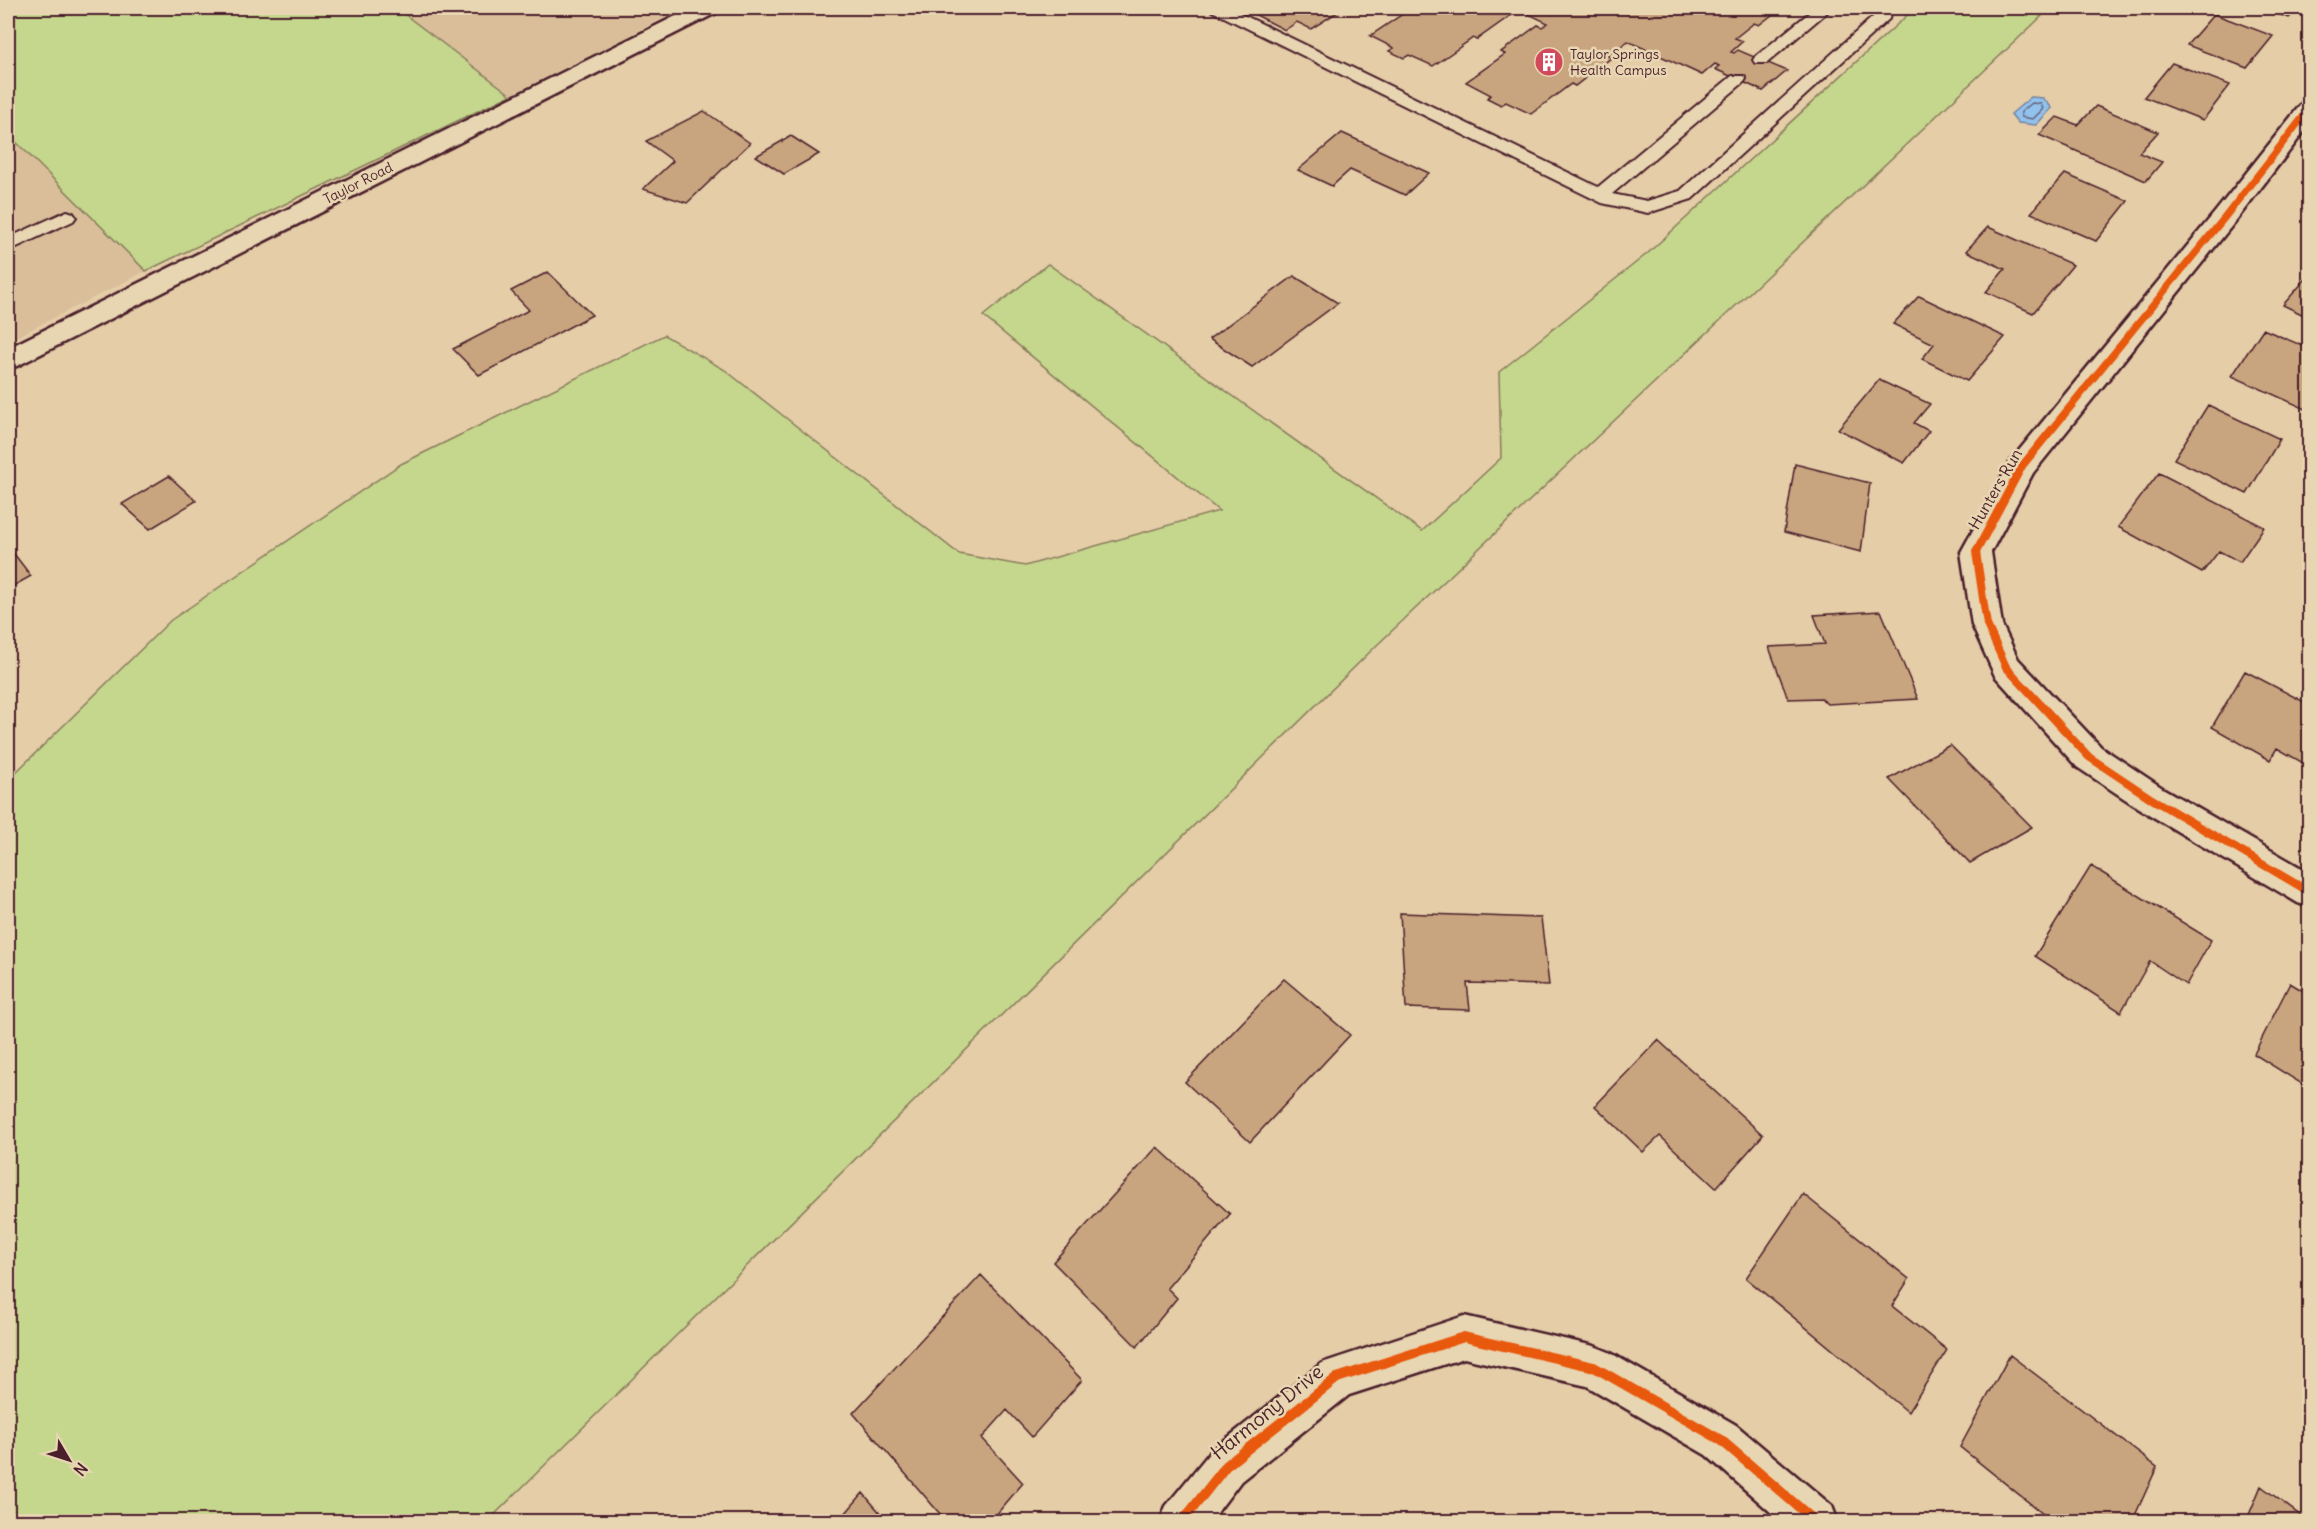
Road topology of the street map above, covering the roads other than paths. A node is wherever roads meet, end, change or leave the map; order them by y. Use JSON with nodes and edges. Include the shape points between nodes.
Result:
{"nodes":[{"id":1,"x":708,"y":8,"type":"edge"},
{"id":2,"x":1218,"y":8,"type":"edge"},
{"id":3,"x":1824,"y":8,"type":"edge"},
{"id":4,"x":1884,"y":8,"type":"edge"},
{"id":5,"x":1761,"y":60,"type":"dead end"},
{"id":6,"x":1738,"y":79,"type":"dead end"},
{"id":7,"x":2310,"y":108,"type":"edge"},
{"id":8,"x":1600,"y":195,"type":"junction"},
{"id":9,"x":67,"y":217,"type":"dead end"},
{"id":10,"x":8,"y":245,"type":"edge"},
{"id":11,"x":8,"y":359,"type":"edge"},
{"id":12,"x":2310,"y":892,"type":"edge"},
{"id":13,"x":1182,"y":1521,"type":"edge"},
{"id":14,"x":1816,"y":1521,"type":"edge"}],
"edges":[{"from":1,"to":11,"type":"street","name":"Taylor Road"},
{"from":2,"to":8,"type":"lane"},
{"from":3,"to":5,"type":"lane"},
{"from":4,"to":8,"type":"lane","via":[[1883,16],[1686,195],[1648,207]]},
{"from":6,"to":8,"type":"lane"},
{"from":7,"to":12,"type":"street","name":"Hunters Run","via":[[2022,466],[1976,552],[1987,625],[2006,667],[2089,757],[2152,799]]},
{"from":9,"to":10,"type":"lane"},
{"from":13,"to":14,"type":"street","name":"Harmony Drive","via":[[1226,1466],[1337,1377],[1464,1337],[1594,1368],[1721,1440]]}]}
